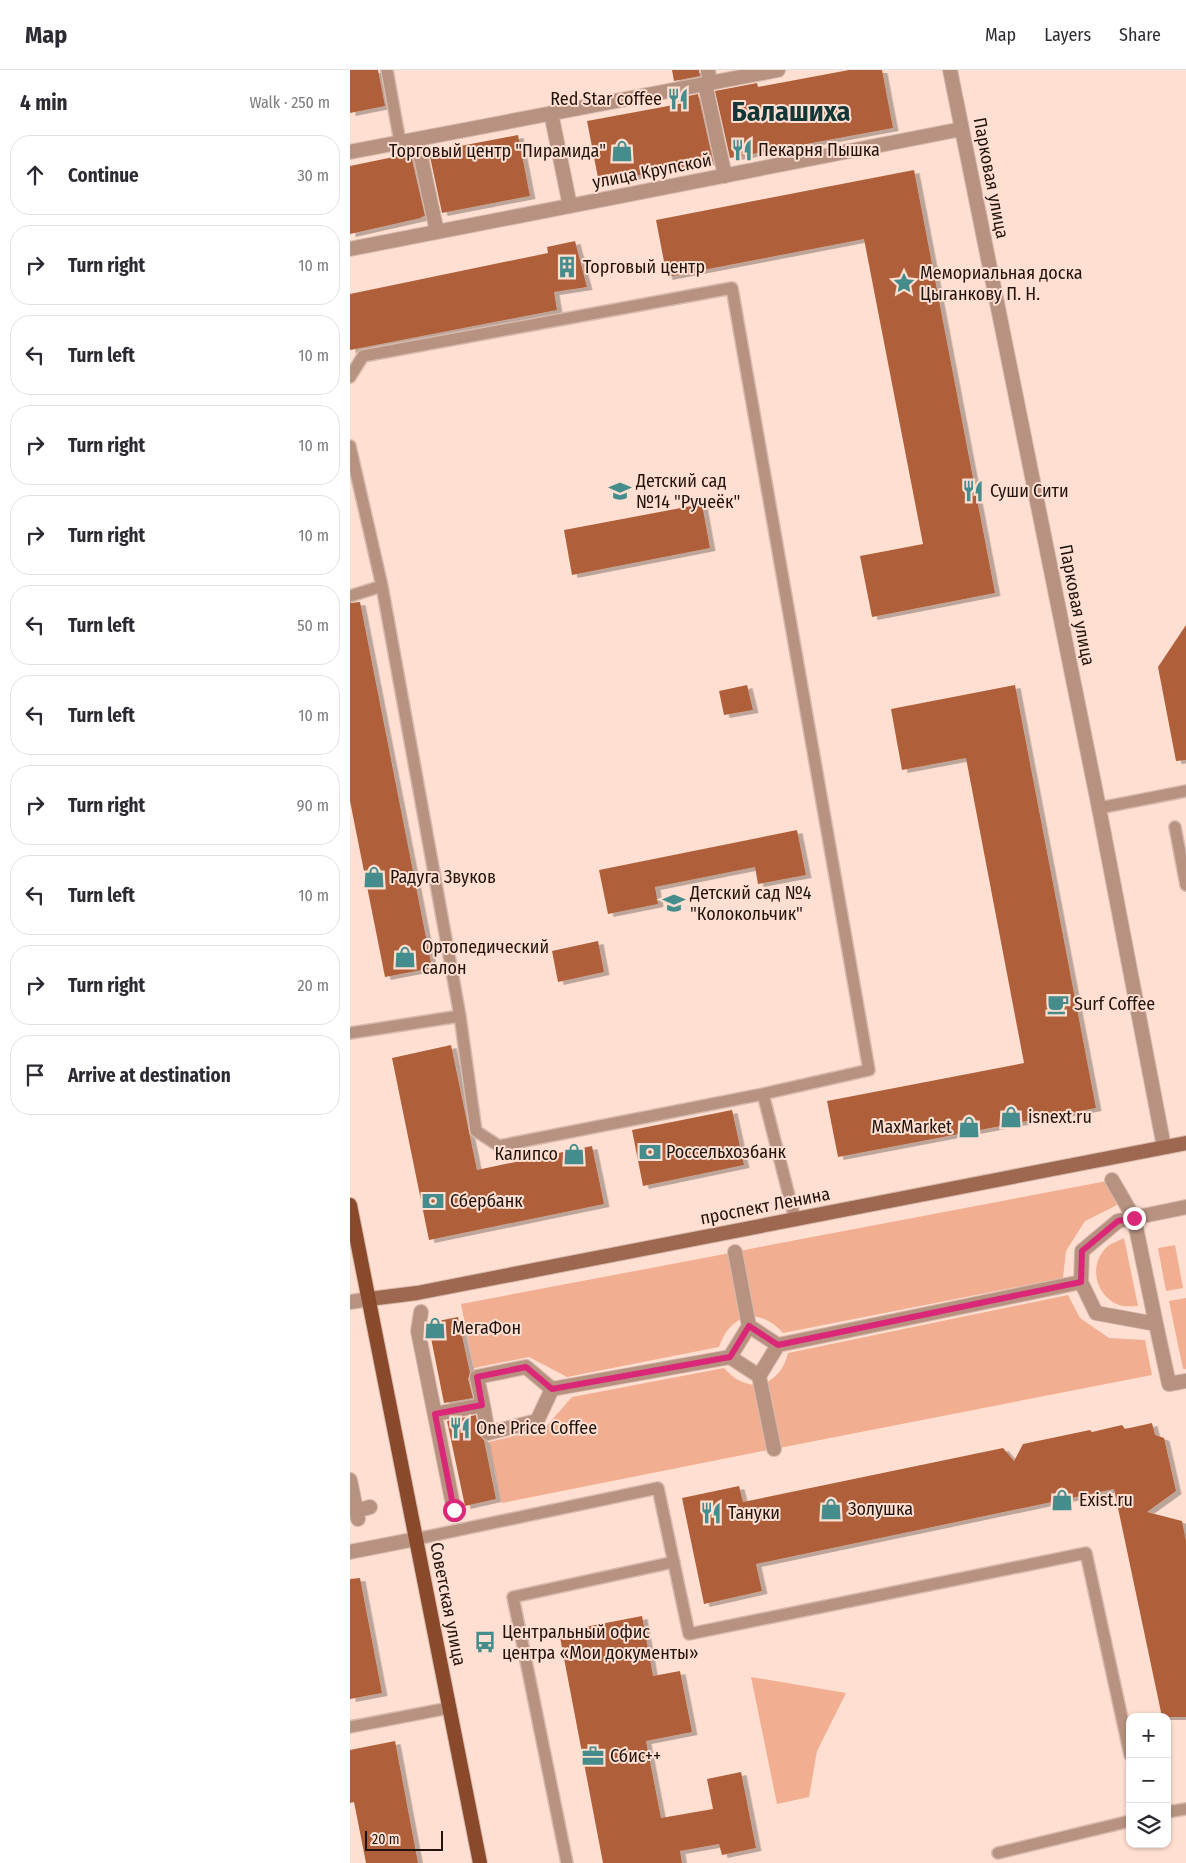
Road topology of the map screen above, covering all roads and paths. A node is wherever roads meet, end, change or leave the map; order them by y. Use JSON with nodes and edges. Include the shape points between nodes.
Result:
{"nodes":[{"id":1,"x":387,"y":70,"type":"edge"},
{"id":2,"x":778,"y":70,"type":"edge"},
{"id":3,"x":950,"y":70,"type":"edge"},
{"id":4,"x":708,"y":79,"type":"edge"},
{"id":5,"x":551,"y":113,"type":"junction"},
{"id":6,"x":962,"y":129,"type":"junction"},
{"id":7,"x":418,"y":139,"type":"junction"},
{"id":8,"x":400,"y":142,"type":"junction"},
{"id":9,"x":350,"y":152,"type":"edge"},
{"id":10,"x":725,"y":176,"type":"junction"},
{"id":11,"x":570,"y":206,"type":"junction"},
{"id":12,"x":437,"y":232,"type":"junction"},
{"id":13,"x":350,"y":250,"type":"edge"},
{"id":14,"x":350,"y":378,"type":"edge"},
{"id":15,"x":350,"y":446,"type":"edge"},
{"id":16,"x":382,"y":586,"type":"junction"},
{"id":17,"x":350,"y":596,"type":"edge"},
{"id":18,"x":1186,"y":791,"type":"edge"},
{"id":19,"x":1099,"y":808,"type":"junction"},
{"id":20,"x":1175,"y":826,"type":"dead end"},
{"id":21,"x":1186,"y":885,"type":"edge"},
{"id":22,"x":460,"y":1016,"type":"junction"},
{"id":23,"x":350,"y":1032,"type":"edge"},
{"id":24,"x":763,"y":1094,"type":"junction"},
{"id":25,"x":1186,"y":1143,"type":"edge"},
{"id":26,"x":1164,"y":1148,"type":"junction"},
{"id":27,"x":1112,"y":1180,"type":"dead end"},
{"id":28,"x":350,"y":1205,"type":"edge"},
{"id":29,"x":1186,"y":1207,"type":"edge"},
{"id":30,"x":1134,"y":1218,"type":"junction"},
{"id":31,"x":795,"y":1220,"type":"junction"},
{"id":32,"x":734,"y":1252,"type":"dead end"},
{"id":33,"x":1081,"y":1282,"type":"junction"},
{"id":34,"x":369,"y":1300,"type":"junction"},
{"id":35,"x":350,"y":1302,"type":"edge"},
{"id":36,"x":421,"y":1312,"type":"dead end"},
{"id":37,"x":1156,"y":1324,"type":"junction"},
{"id":38,"x":749,"y":1326,"type":"junction"},
{"id":39,"x":778,"y":1345,"type":"junction"},
{"id":40,"x":730,"y":1357,"type":"junction"},
{"id":41,"x":759,"y":1376,"type":"junction"},
{"id":42,"x":1186,"y":1381,"type":"edge"},
{"id":43,"x":552,"y":1389,"type":"junction"},
{"id":44,"x":482,"y":1405,"type":"junction"},
{"id":45,"x":435,"y":1414,"type":"junction"},
{"id":46,"x":774,"y":1449,"type":"dead end"},
{"id":47,"x":350,"y":1480,"type":"edge"},
{"id":48,"x":370,"y":1507,"type":"dead end"},
{"id":49,"x":454,"y":1510,"type":"dead end"},
{"id":50,"x":355,"y":1515,"type":"edge"},
{"id":51,"x":416,"y":1539,"type":"junction"},
{"id":52,"x":350,"y":1552,"type":"edge"},
{"id":53,"x":674,"y":1562,"type":"junction"},
{"id":54,"x":449,"y":1708,"type":"junction"},
{"id":55,"x":350,"y":1727,"type":"edge"},
{"id":56,"x":1126,"y":1737,"type":"edge"},
{"id":57,"x":1186,"y":1808,"type":"edge"},
{"id":58,"x":1171,"y":1811,"type":"edge"},
{"id":59,"x":1126,"y":1822,"type":"edge"},
{"id":60,"x":998,"y":1853,"type":"dead end"},
{"id":61,"x":480,"y":1863,"type":"edge"},
{"id":62,"x":567,"y":1863,"type":"edge"}],
"edges":[{"from":1,"to":8,"type":"lane"},
{"from":2,"to":4,"type":"street"},
{"from":3,"to":6,"type":"street","name":"Парковая улица"},
{"from":4,"to":5,"type":"street"},
{"from":4,"to":10,"type":"street"},
{"from":5,"to":7,"type":"street"},
{"from":5,"to":11,"type":"street"},
{"from":6,"to":10,"type":"street","name":"улица Крупской"},
{"from":6,"to":19,"type":"street","name":"Парковая улица"},
{"from":7,"to":8,"type":"street"},
{"from":7,"to":12,"type":"street"},
{"from":8,"to":9,"type":"street"},
{"from":10,"to":11,"type":"street","name":"улица Крупской"},
{"from":11,"to":12,"type":"street","name":"улица Крупской"},
{"from":12,"to":13,"type":"street","name":"улица Крупской"},
{"from":14,"to":24,"type":"lane","via":[[363,356],[732,288],[869,1070]]},
{"from":15,"to":16,"type":"lane"},
{"from":16,"to":17,"type":"lane"},
{"from":16,"to":22,"type":"lane"},
{"from":18,"to":19,"type":"lane"},
{"from":19,"to":26,"type":"street","name":"Парковая улица"},
{"from":20,"to":21,"type":"lane"},
{"from":22,"to":23,"type":"lane"},
{"from":22,"to":24,"type":"lane","via":[[476,1131],[499,1146]]},
{"from":24,"to":31,"type":"lane"},
{"from":25,"to":26,"type":"main road","name":"проспект Ленина"},
{"from":26,"to":31,"type":"main road","name":"проспект Ленина"},
{"from":27,"to":30,"type":"street"},
{"from":28,"to":34,"type":"main road","name":"Советская улица"},
{"from":29,"to":30,"type":"street"},
{"from":30,"to":33,"type":"street","via":[[1118,1221],[1082,1251]]},
{"from":30,"to":37,"type":"street"},
{"from":31,"to":34,"type":"main road","name":"проспект Ленина"},
{"from":32,"to":38,"type":"street"},
{"from":33,"to":37,"type":"street","via":[[1096,1313]]},
{"from":33,"to":39,"type":"street"},
{"from":34,"to":35,"type":"street","name":"проспект Ленина"},
{"from":34,"to":51,"type":"main road","name":"Советская улица"},
{"from":36,"to":45,"type":"street","via":[[418,1331]]},
{"from":37,"to":42,"type":"street","via":[[1169,1384]]},
{"from":38,"to":39,"type":"street"},
{"from":38,"to":40,"type":"street"},
{"from":39,"to":41,"type":"street"},
{"from":40,"to":41,"type":"street"},
{"from":40,"to":43,"type":"street"},
{"from":41,"to":46,"type":"street"},
{"from":43,"to":44,"type":"street","via":[[526,1367],[477,1377]]},
{"from":43,"to":44,"type":"street","via":[[537,1421],[488,1432]]},
{"from":44,"to":45,"type":"street"},
{"from":45,"to":49,"type":"street"},
{"from":47,"to":50,"type":"street"},
{"from":48,"to":50,"type":"street"},
{"from":51,"to":52,"type":"street"},
{"from":51,"to":53,"type":"lane","via":[[658,1488]]},
{"from":51,"to":54,"type":"main road","name":"Советская улица"},
{"from":53,"to":56,"type":"lane","via":[[689,1634],[1086,1553]]},
{"from":53,"to":62,"type":"lane","via":[[513,1597]]},
{"from":54,"to":55,"type":"lane"},
{"from":54,"to":61,"type":"main road","name":"Советская улица"},
{"from":57,"to":58,"type":"lane"},
{"from":59,"to":60,"type":"lane"}]}
